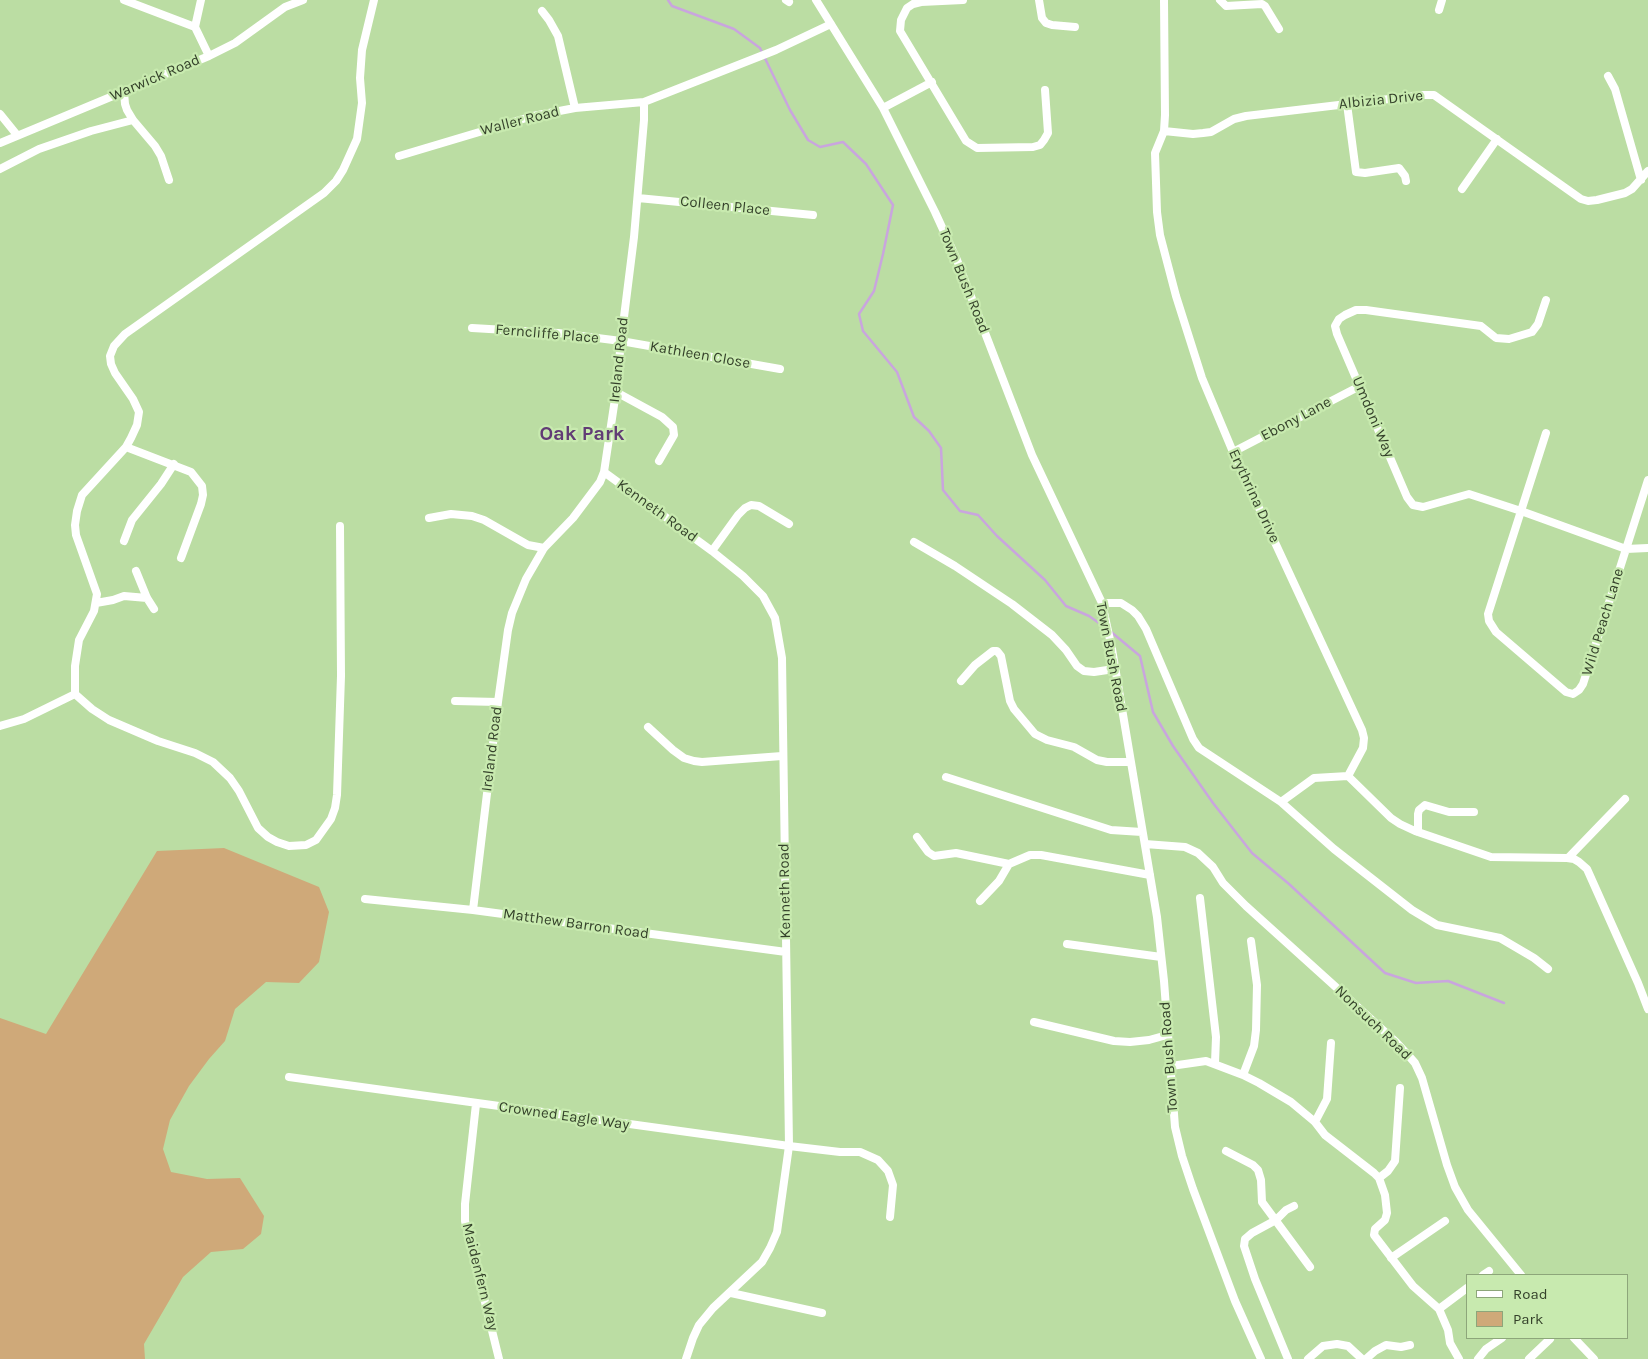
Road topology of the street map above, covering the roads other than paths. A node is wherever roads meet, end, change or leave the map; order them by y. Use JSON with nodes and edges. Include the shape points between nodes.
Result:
{"nodes":[{"id":1,"x":124,"y":0,"type":"edge"},
{"id":2,"x":201,"y":0,"type":"edge"},
{"id":3,"x":303,"y":0,"type":"edge"},
{"id":4,"x":374,"y":0,"type":"edge"},
{"id":5,"x":816,"y":0,"type":"edge"},
{"id":6,"x":963,"y":0,"type":"edge"},
{"id":7,"x":1039,"y":0,"type":"edge"},
{"id":8,"x":1164,"y":0,"type":"edge"},
{"id":9,"x":1220,"y":0,"type":"edge"},
{"id":10,"x":1442,"y":0,"type":"edge"},
{"id":11,"x":1439,"y":10,"type":"dead end"},
{"id":12,"x":542,"y":11,"type":"dead end"},
{"id":13,"x":831,"y":24,"type":"junction"},
{"id":14,"x":1075,"y":26,"type":"dead end"},
{"id":15,"x":195,"y":27,"type":"junction"},
{"id":16,"x":1279,"y":29,"type":"dead end"},
{"id":17,"x":209,"y":56,"type":"junction"},
{"id":18,"x":1608,"y":76,"type":"dead end"},
{"id":19,"x":932,"y":82,"type":"junction"},
{"id":20,"x":1046,"y":90,"type":"dead end"},
{"id":21,"x":124,"y":92,"type":"junction"},
{"id":22,"x":644,"y":102,"type":"junction"},
{"id":23,"x":1347,"y":104,"type":"junction"},
{"id":24,"x":575,"y":108,"type":"junction"},
{"id":25,"x":883,"y":108,"type":"junction"},
{"id":26,"x":0,"y":114,"type":"edge"},
{"id":27,"x":133,"y":120,"type":"junction"},
{"id":28,"x":1164,"y":131,"type":"junction"},
{"id":29,"x":17,"y":135,"type":"junction"},
{"id":30,"x":1497,"y":139,"type":"junction"},
{"id":31,"x":0,"y":143,"type":"edge"},
{"id":32,"x":399,"y":156,"type":"dead end"},
{"id":33,"x":0,"y":169,"type":"edge"},
{"id":34,"x":1648,"y":171,"type":"edge"},
{"id":35,"x":168,"y":180,"type":"dead end"},
{"id":36,"x":1641,"y":180,"type":"junction"},
{"id":37,"x":1406,"y":181,"type":"dead end"},
{"id":38,"x":1462,"y":189,"type":"dead end"},
{"id":39,"x":638,"y":198,"type":"junction"},
{"id":40,"x":813,"y":215,"type":"dead end"},
{"id":41,"x":1546,"y":300,"type":"dead end"},
{"id":42,"x":472,"y":328,"type":"dead end"},
{"id":43,"x":621,"y":341,"type":"junction"},
{"id":44,"x":780,"y":369,"type":"dead end"},
{"id":45,"x":1360,"y":386,"type":"junction"},
{"id":46,"x":616,"y":392,"type":"junction"},
{"id":47,"x":1546,"y":433,"type":"dead end"},
{"id":48,"x":126,"y":447,"type":"junction"},
{"id":49,"x":1233,"y":452,"type":"junction"},
{"id":50,"x":658,"y":461,"type":"dead end"},
{"id":51,"x":174,"y":464,"type":"junction"},
{"id":52,"x":604,"y":472,"type":"junction"},
{"id":53,"x":1648,"y":480,"type":"edge"},
{"id":54,"x":1521,"y":510,"type":"junction"},
{"id":55,"x":429,"y":518,"type":"dead end"},
{"id":56,"x":789,"y":524,"type":"dead end"},
{"id":57,"x":340,"y":526,"type":"dead end"},
{"id":58,"x":124,"y":541,"type":"dead end"},
{"id":59,"x":914,"y":542,"type":"dead end"},
{"id":60,"x":544,"y":548,"type":"junction"},
{"id":61,"x":1648,"y":548,"type":"edge"},
{"id":62,"x":1626,"y":549,"type":"junction"},
{"id":63,"x":712,"y":551,"type":"junction"},
{"id":64,"x":181,"y":558,"type":"dead end"},
{"id":65,"x":136,"y":571,"type":"dead end"},
{"id":66,"x":147,"y":598,"type":"junction"},
{"id":67,"x":96,"y":603,"type":"junction"},
{"id":68,"x":1102,"y":603,"type":"junction"},
{"id":69,"x":154,"y":609,"type":"dead end"},
{"id":70,"x":1114,"y":669,"type":"junction"},
{"id":71,"x":961,"y":681,"type":"dead end"},
{"id":72,"x":75,"y":694,"type":"junction"},
{"id":73,"x":455,"y":701,"type":"dead end"},
{"id":74,"x":498,"y":702,"type":"junction"},
{"id":75,"x":0,"y":726,"type":"edge"},
{"id":76,"x":648,"y":727,"type":"dead end"},
{"id":77,"x":782,"y":756,"type":"junction"},
{"id":78,"x":1130,"y":762,"type":"junction"},
{"id":79,"x":1348,"y":776,"type":"junction"},
{"id":80,"x":946,"y":778,"type":"dead end"},
{"id":81,"x":1625,"y":799,"type":"dead end"},
{"id":82,"x":1281,"y":802,"type":"junction"},
{"id":83,"x":1474,"y":812,"type":"dead end"},
{"id":84,"x":1142,"y":832,"type":"junction"},
{"id":85,"x":1418,"y":832,"type":"junction"},
{"id":86,"x":917,"y":837,"type":"dead end"},
{"id":87,"x":1145,"y":844,"type":"junction"},
{"id":88,"x":1568,"y":858,"type":"junction"},
{"id":89,"x":1009,"y":864,"type":"junction"},
{"id":90,"x":1150,"y":875,"type":"junction"},
{"id":91,"x":1200,"y":898,"type":"dead end"},
{"id":92,"x":365,"y":899,"type":"dead end"},
{"id":93,"x":980,"y":902,"type":"dead end"},
{"id":94,"x":473,"y":910,"type":"junction"},
{"id":95,"x":1251,"y":941,"type":"dead end"},
{"id":96,"x":1067,"y":944,"type":"dead end"},
{"id":97,"x":786,"y":952,"type":"junction"},
{"id":98,"x":1161,"y":956,"type":"junction"},
{"id":99,"x":1548,"y":969,"type":"dead end"},
{"id":100,"x":1648,"y":1009,"type":"edge"},
{"id":101,"x":1034,"y":1022,"type":"dead end"},
{"id":102,"x":1167,"y":1035,"type":"junction"},
{"id":103,"x":1331,"y":1043,"type":"dead end"},
{"id":104,"x":1215,"y":1064,"type":"junction"},
{"id":105,"x":1171,"y":1066,"type":"junction"},
{"id":106,"x":1243,"y":1075,"type":"junction"},
{"id":107,"x":289,"y":1078,"type":"dead end"},
{"id":108,"x":1400,"y":1088,"type":"dead end"},
{"id":109,"x":476,"y":1104,"type":"junction"},
{"id":110,"x":1315,"y":1122,"type":"junction"},
{"id":111,"x":789,"y":1146,"type":"junction"},
{"id":112,"x":1226,"y":1151,"type":"dead end"},
{"id":113,"x":1379,"y":1178,"type":"junction"},
{"id":114,"x":1294,"y":1206,"type":"dead end"},
{"id":115,"x":890,"y":1217,"type":"dead end"},
{"id":116,"x":1276,"y":1220,"type":"junction"},
{"id":117,"x":1445,"y":1221,"type":"dead end"},
{"id":118,"x":1391,"y":1258,"type":"junction"},
{"id":119,"x":1310,"y":1267,"type":"dead end"},
{"id":120,"x":1520,"y":1274,"type":"edge"},
{"id":121,"x":1466,"y":1289,"type":"edge"},
{"id":122,"x":731,"y":1293,"type":"junction"},
{"id":123,"x":1439,"y":1309,"type":"junction"},
{"id":124,"x":822,"y":1313,"type":"dead end"},
{"id":125,"x":1501,"y":1339,"type":"edge"},
{"id":126,"x":1549,"y":1339,"type":"edge"},
{"id":127,"x":1575,"y":1339,"type":"edge"},
{"id":128,"x":1410,"y":1345,"type":"dead end"},
{"id":129,"x":499,"y":1359,"type":"edge"},
{"id":130,"x":686,"y":1359,"type":"edge"},
{"id":131,"x":1262,"y":1359,"type":"edge"},
{"id":132,"x":1288,"y":1359,"type":"edge"},
{"id":133,"x":1308,"y":1359,"type":"edge"},
{"id":134,"x":1362,"y":1359,"type":"edge"},
{"id":135,"x":1366,"y":1359,"type":"edge"},
{"id":136,"x":1459,"y":1359,"type":"edge"},
{"id":137,"x":1478,"y":1359,"type":"edge"},
{"id":138,"x":1529,"y":1359,"type":"edge"},
{"id":139,"x":1594,"y":1359,"type":"edge"}],
"edges":[{"from":1,"to":15,"type":"street"},
{"from":2,"to":15,"type":"street"},
{"from":3,"to":17,"type":"street","name":"Warwick Road","via":[[285,7],[235,43]]},
{"from":4,"to":48,"type":"street","via":[[362,50],[362,104],[357,138],[336,181],[125,334],[114,346],[110,356],[113,368],[139,412],[137,425]]},
{"from":5,"to":13,"type":"street","name":"Town Bush Road"},
{"from":6,"to":19,"type":"street","via":[[913,4],[901,20],[900,31]]},
{"from":7,"to":14,"type":"street","via":[[1046,23]]},
{"from":8,"to":28,"type":"street","name":"Erythrina Drive"},
{"from":9,"to":16,"type":"street","via":[[1226,6],[1262,4]]},
{"from":10,"to":11,"type":"street"},
{"from":12,"to":24,"type":"street","via":[[558,36]]},
{"from":13,"to":22,"type":"street","via":[[776,50]]},
{"from":13,"to":25,"type":"street","name":"Town Bush Road"},
{"from":15,"to":17,"type":"street"},
{"from":17,"to":21,"type":"street","name":"Warwick Road"},
{"from":18,"to":36,"type":"street","via":[[1615,89]]},
{"from":19,"to":20,"type":"street","via":[[961,135],[977,148],[1033,148],[1040,145],[1048,133]]},
{"from":19,"to":25,"type":"street"},
{"from":21,"to":27,"type":"street","via":[[125,104]]},
{"from":21,"to":29,"type":"street","name":"Warwick Road"},
{"from":22,"to":24,"type":"street","name":"Waller Road"},
{"from":22,"to":39,"type":"street","name":"Ireland Road"},
{"from":23,"to":28,"type":"street","name":"Albizia Drive","via":[[1246,116],[1211,132]]},
{"from":23,"to":30,"type":"street","name":"Albizia Drive","via":[[1434,95]]},
{"from":23,"to":37,"type":"street","via":[[1356,172],[1399,168]]},
{"from":24,"to":32,"type":"street","name":"Waller Road","via":[[533,116]]},
{"from":25,"to":68,"type":"street","name":"Town Bush Road","via":[[957,260],[1032,455]]},
{"from":26,"to":29,"type":"street"},
{"from":27,"to":33,"type":"street","via":[[39,149]]},
{"from":27,"to":35,"type":"street","via":[[161,156]]},
{"from":28,"to":49,"type":"street","name":"Erythrina Drive","via":[[1156,153],[1156,212],[1160,235],[1202,378]]},
{"from":29,"to":31,"type":"street","name":"Warwick Road"},
{"from":30,"to":36,"type":"street","name":"Albizia Drive","via":[[1588,201],[1630,191]]},
{"from":30,"to":38,"type":"street"},
{"from":34,"to":36,"type":"street","name":"Albizia Drive"},
{"from":39,"to":40,"type":"street","name":"Colleen Place"},
{"from":39,"to":43,"type":"street","name":"Ireland Road"},
{"from":41,"to":45,"type":"street","name":"Umdoni Way","via":[[1532,332],[1509,339],[1496,338],[1484,326],[1464,322],[1366,310],[1345,315],[1335,326]]},
{"from":42,"to":43,"type":"street","name":"Ferncliffe Place","via":[[527,330]]},
{"from":43,"to":44,"type":"street","name":"Kathleen Close"},
{"from":43,"to":46,"type":"street","name":"Ireland Road"},
{"from":45,"to":49,"type":"street","name":"Ebony Lane"},
{"from":45,"to":54,"type":"street","name":"Umdoni Way","via":[[1413,505],[1428,506],[1469,494]]},
{"from":46,"to":50,"type":"street","via":[[662,417],[673,427],[674,435]]},
{"from":46,"to":52,"type":"street","name":"Ireland Road"},
{"from":47,"to":54,"type":"street","name":"Wild Peach Lane"},
{"from":48,"to":51,"type":"street"},
{"from":48,"to":67,"type":"street","via":[[82,495],[77,511],[76,535],[96,594]]},
{"from":49,"to":79,"type":"street","name":"Erythrina Drive","via":[[1362,730],[1363,748]]},
{"from":51,"to":58,"type":"street","via":[[132,520]]},
{"from":51,"to":64,"type":"street","via":[[198,478],[203,495]]},
{"from":52,"to":60,"type":"street","name":"Ireland Road","via":[[573,518]]},
{"from":52,"to":63,"type":"street","name":"Kenneth Road"},
{"from":53,"to":62,"type":"street","name":"Wild Peach Lane"},
{"from":54,"to":62,"type":"street","name":"Umdoni Way"},
{"from":54,"to":62,"type":"street","name":"Wild Peach Lane","via":[[1489,609],[1489,621],[1496,632],[1569,693],[1577,692],[1583,684]]},
{"from":55,"to":60,"type":"street","via":[[451,514],[472,516],[528,545]]},
{"from":56,"to":63,"type":"street","via":[[759,506],[751,505],[738,515]]},
{"from":57,"to":72,"type":"street","via":[[342,676],[337,795],[331,820],[316,840],[306,845],[289,846],[268,837],[258,828],[230,778],[213,762],[109,720]]},
{"from":59,"to":70,"type":"street","via":[[1012,604],[1052,635],[1084,671]]},
{"from":60,"to":74,"type":"street","name":"Ireland Road","via":[[512,613]]},
{"from":61,"to":62,"type":"street","name":"Umdoni Way"},
{"from":63,"to":77,"type":"street","name":"Kenneth Road","via":[[763,596],[774,618],[782,658]]},
{"from":65,"to":66,"type":"street"},
{"from":66,"to":67,"type":"street","via":[[124,596]]},
{"from":66,"to":69,"type":"street"},
{"from":67,"to":72,"type":"street","via":[[80,640],[75,666]]},
{"from":68,"to":70,"type":"street","name":"Town Bush Road"},
{"from":68,"to":82,"type":"street","via":[[1121,603],[1138,616],[1193,739],[1200,748]]},
{"from":70,"to":78,"type":"street","name":"Town Bush Road"},
{"from":71,"to":78,"type":"street","via":[[975,664],[997,651],[1001,656],[1010,701],[1035,734],[1074,747],[1096,760]]},
{"from":72,"to":75,"type":"street","via":[[24,719]]},
{"from":73,"to":74,"type":"street"},
{"from":74,"to":94,"type":"street","name":"Ireland Road"},
{"from":76,"to":77,"type":"street","via":[[673,750],[694,761]]},
{"from":77,"to":97,"type":"street","name":"Kenneth Road"},
{"from":78,"to":84,"type":"street","name":"Town Bush Road"},
{"from":79,"to":82,"type":"street","via":[[1314,778]]},
{"from":79,"to":85,"type":"street","via":[[1391,818]]},
{"from":80,"to":84,"type":"street","via":[[1111,830]]},
{"from":81,"to":88,"type":"street"},
{"from":82,"to":99,"type":"street","via":[[1334,849],[1412,910],[1437,924],[1500,938]]},
{"from":83,"to":85,"type":"street","via":[[1449,812],[1424,805],[1418,814]]},
{"from":84,"to":87,"type":"street","name":"Town Bush Road"},
{"from":85,"to":88,"type":"street","via":[[1492,857]]},
{"from":86,"to":89,"type":"street","via":[[931,856],[956,853]]},
{"from":87,"to":90,"type":"street","name":"Town Bush Road"},
{"from":87,"to":120,"type":"street","name":"Nonsuch Road","via":[[1185,847],[1198,853],[1246,906],[1408,1054],[1422,1078],[1455,1187],[1468,1210]]},
{"from":88,"to":100,"type":"street","via":[[1587,869]]},
{"from":89,"to":90,"type":"street","via":[[1030,855],[1041,855]]},
{"from":89,"to":93,"type":"street"},
{"from":90,"to":98,"type":"street","name":"Town Bush Road"},
{"from":91,"to":104,"type":"street","via":[[1216,1037]]},
{"from":92,"to":94,"type":"street","name":"Matthew Barron Road"},
{"from":94,"to":97,"type":"street","name":"Matthew Barron Road"},
{"from":95,"to":106,"type":"street","via":[[1257,985],[1256,1030],[1254,1046]]},
{"from":96,"to":98,"type":"street"},
{"from":97,"to":111,"type":"street","name":"Kenneth Road"},
{"from":98,"to":102,"type":"street","name":"Town Bush Road"},
{"from":101,"to":102,"type":"street","via":[[1114,1041],[1149,1040]]},
{"from":102,"to":105,"type":"street","name":"Town Bush Road"},
{"from":103,"to":110,"type":"street","via":[[1327,1099]]},
{"from":104,"to":105,"type":"street","via":[[1206,1061]]},
{"from":104,"to":106,"type":"street"},
{"from":105,"to":131,"type":"street","name":"Town Bush Road","via":[[1172,1108],[1182,1156],[1235,1301]]},
{"from":106,"to":110,"type":"street","via":[[1291,1102]]},
{"from":107,"to":109,"type":"street","name":"Crowned Eagle Way"},
{"from":108,"to":113,"type":"street","via":[[1395,1161]]},
{"from":109,"to":111,"type":"street","name":"Crowned Eagle Way"},
{"from":109,"to":129,"type":"street","name":"Maidenfern Way","via":[[465,1221]]},
{"from":110,"to":113,"type":"street","via":[[1325,1135],[1368,1166]]},
{"from":111,"to":115,"type":"street","name":"Crowned Eagle Way","via":[[860,1152],[878,1160],[888,1171],[893,1185]]},
{"from":111,"to":122,"type":"street","name":"Kenneth Road","via":[[774,1240],[762,1262]]},
{"from":112,"to":116,"type":"street","via":[[1258,1170],[1262,1202]]},
{"from":113,"to":118,"type":"street","via":[[1387,1203],[1387,1216],[1375,1229],[1374,1235]]},
{"from":114,"to":116,"type":"street"},
{"from":116,"to":119,"type":"street"},
{"from":116,"to":132,"type":"street","via":[[1252,1233],[1245,1239],[1244,1246]]},
{"from":117,"to":118,"type":"street"},
{"from":118,"to":123,"type":"street","via":[[1413,1286]]},
{"from":121,"to":123,"type":"street"},
{"from":122,"to":124,"type":"street"},
{"from":122,"to":130,"type":"street","name":"Kenneth Road","via":[[699,1325]]},
{"from":123,"to":136,"type":"street"},
{"from":125,"to":137,"type":"street"},
{"from":126,"to":138,"type":"street"},
{"from":127,"to":139,"type":"street"},
{"from":128,"to":135,"type":"street","via":[[1386,1345]]},
{"from":133,"to":134,"type":"street","via":[[1323,1346],[1336,1344],[1348,1346]]}]}
